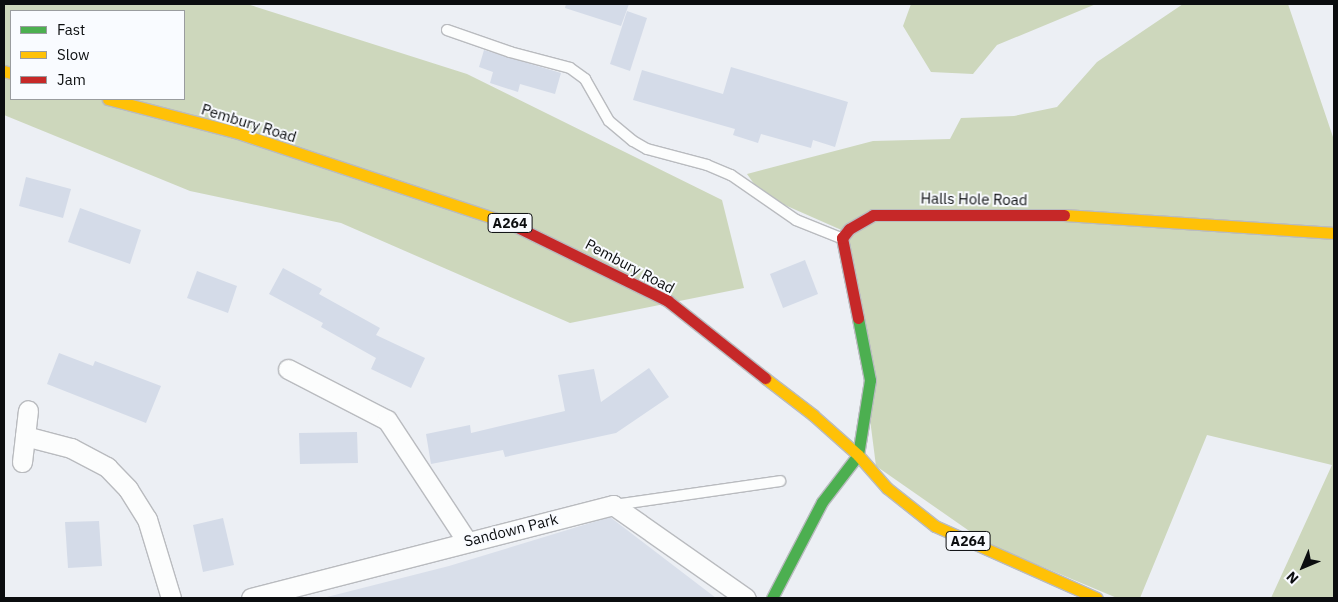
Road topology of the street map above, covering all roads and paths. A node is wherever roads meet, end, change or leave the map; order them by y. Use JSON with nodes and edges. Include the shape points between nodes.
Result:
{"nodes":[{"id":1,"x":447,"y":30,"type":"dead end"},
{"id":2,"x":112,"y":100,"type":"edge"},
{"id":3,"x":1334,"y":233,"type":"edge"},
{"id":4,"x":842,"y":238,"type":"junction"},
{"id":5,"x":288,"y":369,"type":"dead end"},
{"id":6,"x":28,"y":410,"type":"dead end"},
{"id":7,"x":25,"y":436,"type":"junction"},
{"id":8,"x":858,"y":455,"type":"junction"},
{"id":9,"x":22,"y":462,"type":"dead end"},
{"id":10,"x":780,"y":481,"type":"dead end"},
{"id":11,"x":613,"y":505,"type":"junction"},
{"id":12,"x":466,"y":540,"type":"junction"},
{"id":13,"x":171,"y":598,"type":"edge"},
{"id":14,"x":251,"y":598,"type":"edge"},
{"id":15,"x":746,"y":598,"type":"edge"},
{"id":16,"x":772,"y":598,"type":"edge"},
{"id":17,"x":1097,"y":598,"type":"edge"}],
"edges":[{"from":1,"to":4,"type":"lane","via":[[570,68],[585,79],[609,121],[633,141],[647,149],[731,175],[796,220]]},
{"from":2,"to":8,"type":"main road","name":"Pembury Road","number":"A264","via":[[235,132],[522,227],[668,301],[813,415]]},
{"from":3,"to":4,"type":"main road","name":"Halls Hole Road","via":[[1086,216],[903,213],[872,215],[848,229]]},
{"from":4,"to":8,"type":"main road","via":[[870,380]]},
{"from":5,"to":12,"type":"street","via":[[387,420]]},
{"from":6,"to":7,"type":"street"},
{"from":7,"to":9,"type":"street"},
{"from":7,"to":13,"type":"street","via":[[72,448],[108,467],[128,489],[147,519]]},
{"from":8,"to":16,"type":"main road","via":[[822,502]]},
{"from":8,"to":17,"type":"main road","name":"Pembury Road","number":"A264","via":[[886,488],[935,526]]},
{"from":10,"to":11,"type":"lane"},
{"from":11,"to":12,"type":"street","name":"Sandown Park"},
{"from":11,"to":15,"type":"street"},
{"from":12,"to":14,"type":"street","name":"Sandown Park"}]}
